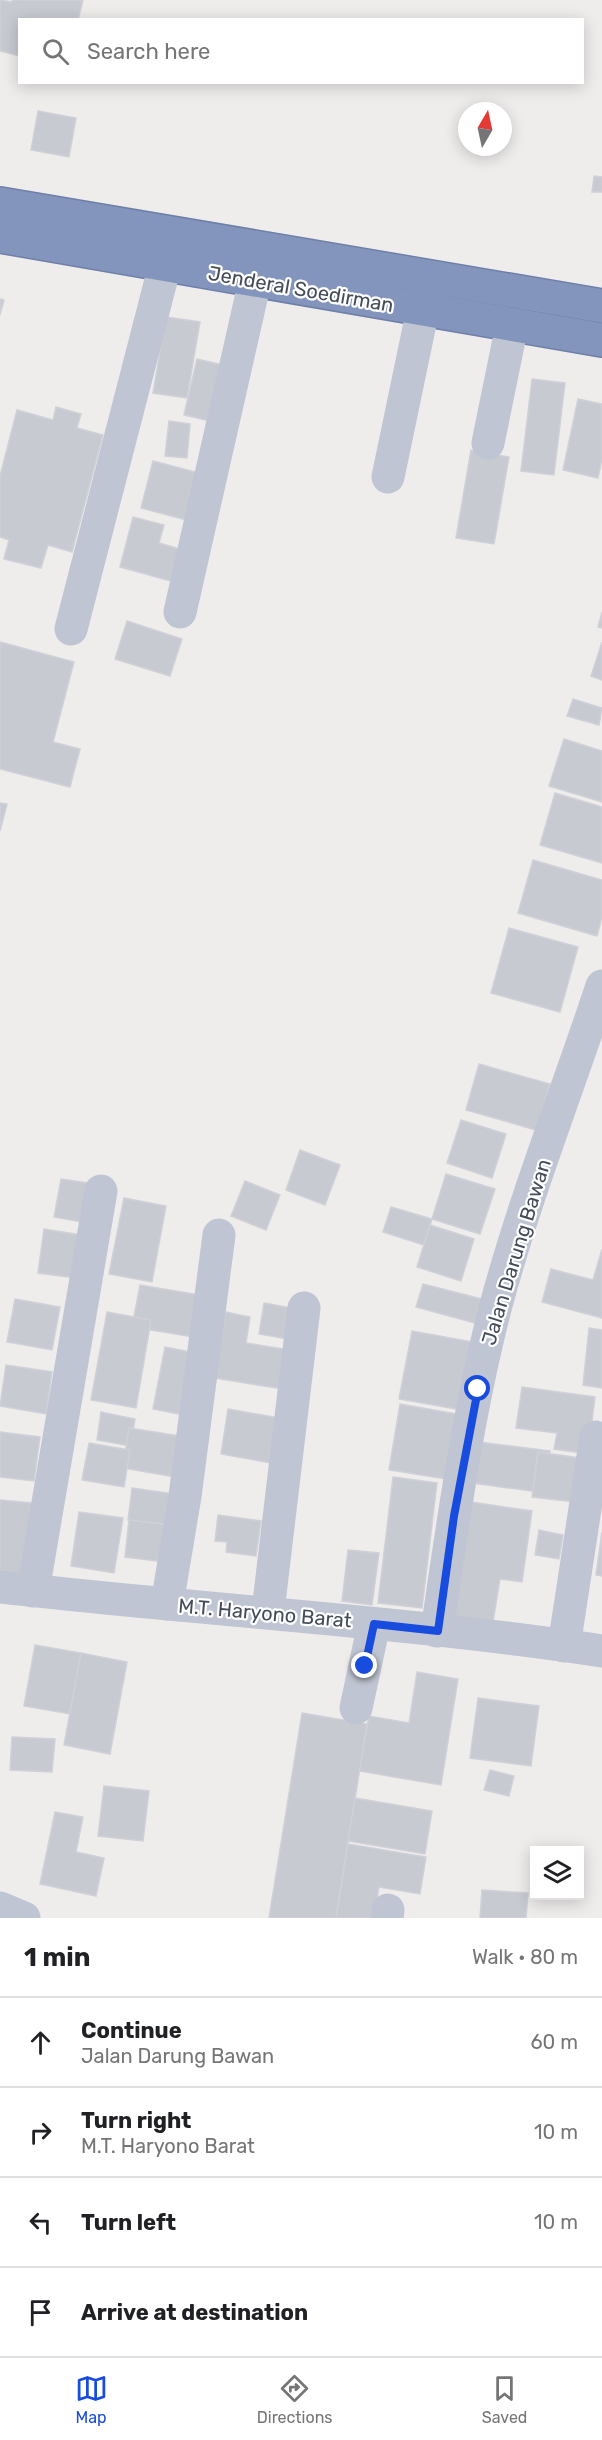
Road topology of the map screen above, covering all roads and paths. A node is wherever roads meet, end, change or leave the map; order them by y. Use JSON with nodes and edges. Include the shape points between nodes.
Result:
{"nodes":[{"id":1,"x":0,"y":204,"type":"edge"},
{"id":2,"x":0,"y":236,"type":"edge"},
{"id":3,"x":165,"y":265,"type":"junction"},
{"id":4,"x":255,"y":281,"type":"junction"},
{"id":5,"x":602,"y":306,"type":"edge"},
{"id":6,"x":423,"y":309,"type":"junction"},
{"id":7,"x":512,"y":325,"type":"junction"},
{"id":8,"x":602,"y":340,"type":"edge"},
{"id":9,"x":488,"y":443,"type":"dead end"},
{"id":10,"x":388,"y":477,"type":"dead end"},
{"id":11,"x":180,"y":612,"type":"dead end"},
{"id":12,"x":71,"y":629,"type":"dead end"},
{"id":13,"x":602,"y":986,"type":"edge"},
{"id":14,"x":101,"y":1191,"type":"dead end"},
{"id":15,"x":219,"y":1235,"type":"dead end"},
{"id":16,"x":304,"y":1308,"type":"dead end"},
{"id":17,"x":596,"y":1437,"type":"dead end"},
{"id":18,"x":0,"y":1587,"type":"edge"},
{"id":19,"x":33,"y":1591,"type":"junction"},
{"id":20,"x":166,"y":1604,"type":"junction"},
{"id":21,"x":268,"y":1611,"type":"junction"},
{"id":22,"x":374,"y":1624,"type":"junction"},
{"id":23,"x":438,"y":1631,"type":"junction"},
{"id":24,"x":564,"y":1646,"type":"junction"},
{"id":25,"x":602,"y":1651,"type":"edge"},
{"id":26,"x":356,"y":1708,"type":"dead end"},
{"id":27,"x":0,"y":1908,"type":"edge"},
{"id":28,"x":24,"y":1918,"type":"edge"}],
"edges":[{"from":1,"to":5,"type":"highway","name":"Jenderal Soedirman"},
{"from":2,"to":3,"type":"highway","name":"Jenderal Soedirman"},
{"from":3,"to":4,"type":"highway","name":"Jenderal Soedirman"},
{"from":3,"to":12,"type":"street"},
{"from":4,"to":6,"type":"highway","name":"Jenderal Soedirman"},
{"from":4,"to":11,"type":"street"},
{"from":6,"to":7,"type":"highway","name":"Jenderal Soedirman"},
{"from":6,"to":10,"type":"street"},
{"from":7,"to":8,"type":"highway","name":"Jenderal Soedirman"},
{"from":7,"to":9,"type":"street"},
{"from":13,"to":23,"type":"street","name":"Jalan Darung Bawan","via":[[496,1304],[454,1516]]},
{"from":14,"to":19,"type":"street"},
{"from":15,"to":20,"type":"street","via":[[185,1496]]},
{"from":16,"to":21,"type":"street"},
{"from":17,"to":24,"type":"street"},
{"from":18,"to":19,"type":"street","name":"M.T. Haryono Barat"},
{"from":19,"to":20,"type":"street","name":"M.T. Haryono Barat"},
{"from":20,"to":21,"type":"street","name":"M.T. Haryono Barat"},
{"from":21,"to":22,"type":"street","name":"M.T. Haryono Barat"},
{"from":22,"to":23,"type":"street","name":"M.T. Haryono Barat"},
{"from":22,"to":26,"type":"street"},
{"from":23,"to":24,"type":"street","name":"M.T. Haryono Barat"},
{"from":24,"to":25,"type":"street","name":"M.T. Haryono Barat"},
{"from":27,"to":28,"type":"street"}]}
